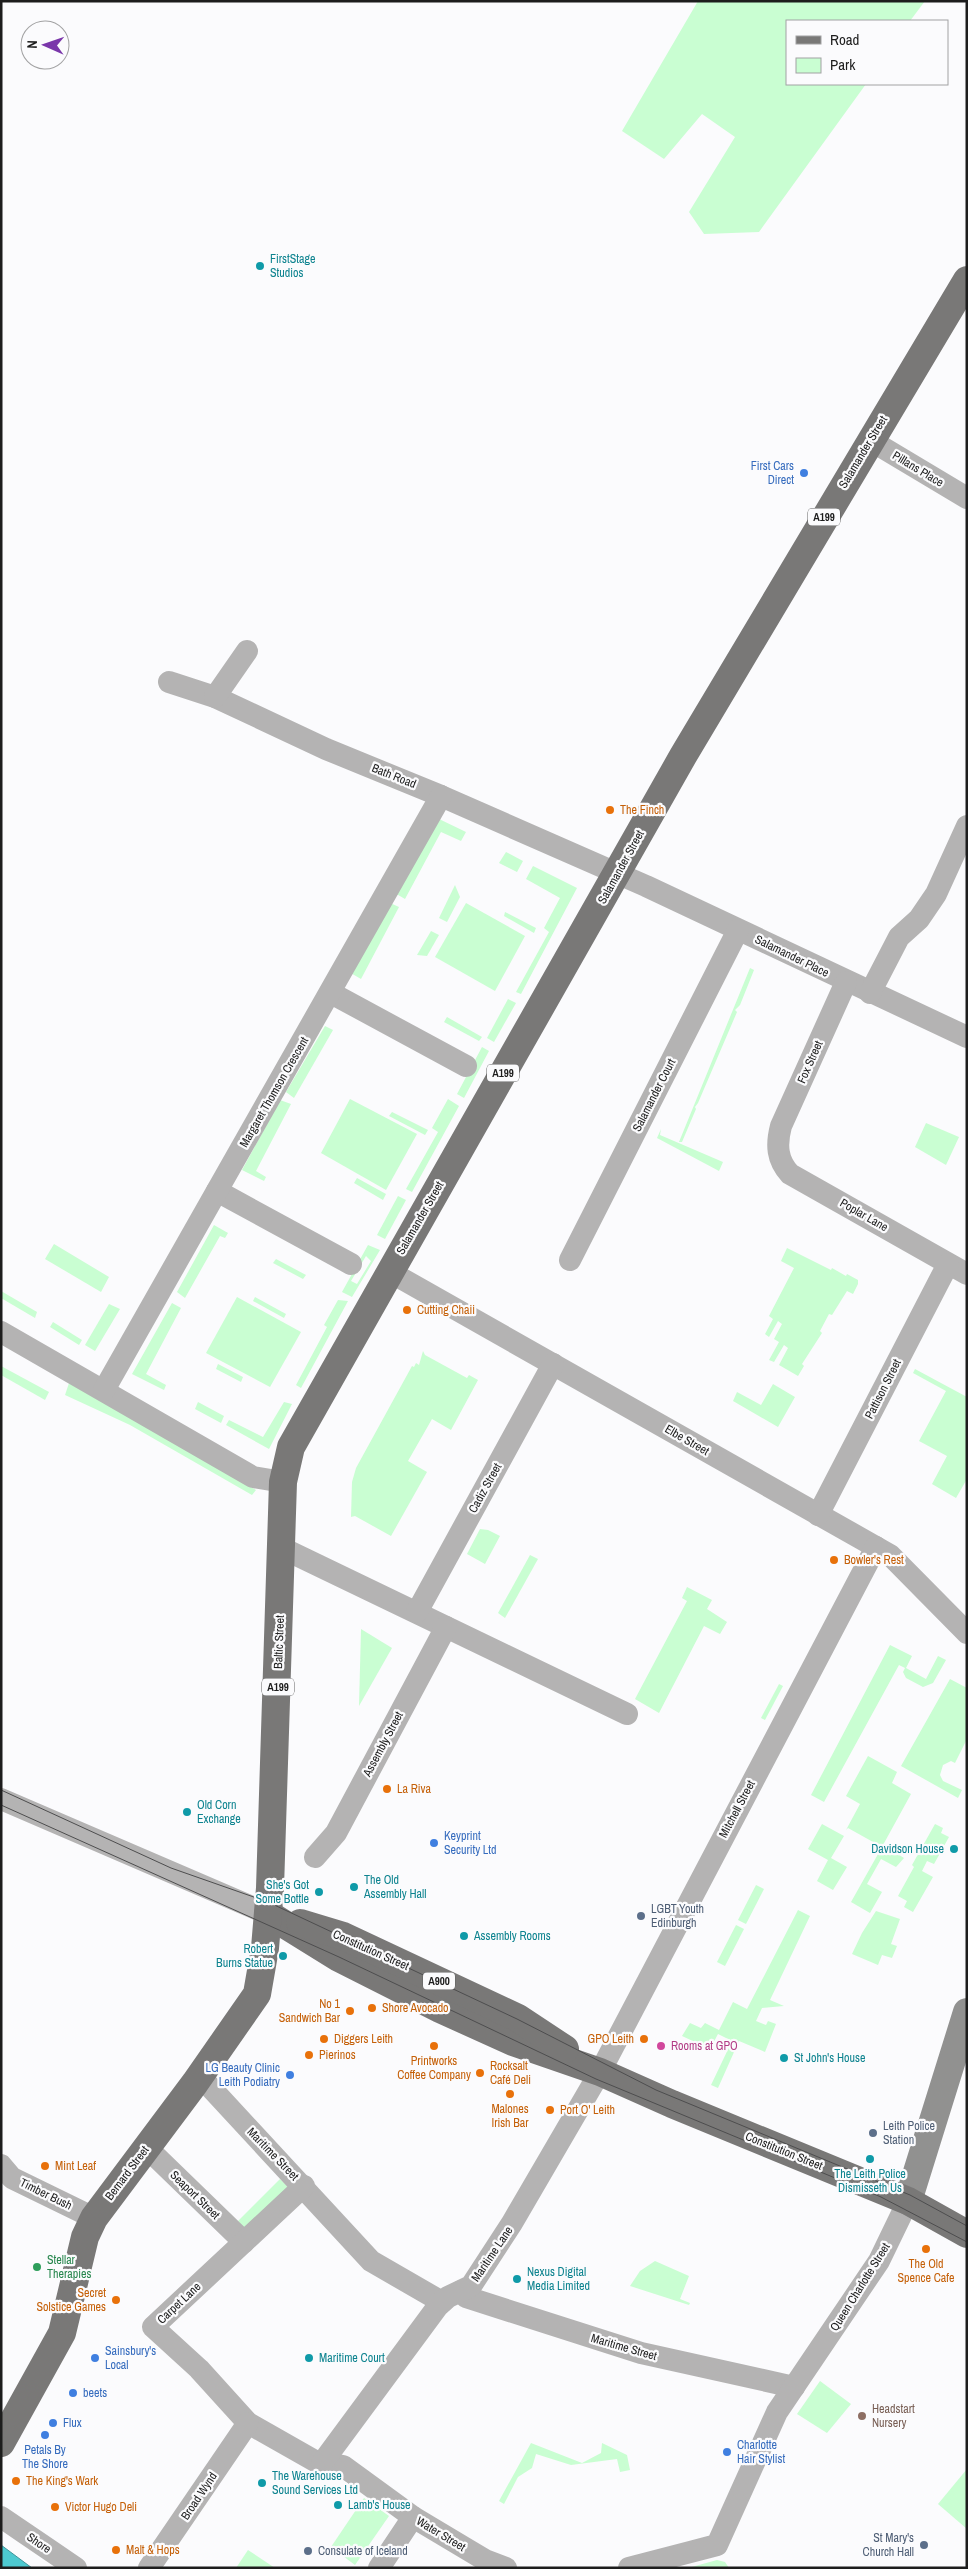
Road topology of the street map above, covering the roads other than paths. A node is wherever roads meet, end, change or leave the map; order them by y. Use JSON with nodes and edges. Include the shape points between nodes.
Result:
{"nodes":[{"id":1,"x":967,"y":280,"type":"edge"},
{"id":2,"x":870,"y":440,"type":"junction"},
{"id":3,"x":967,"y":498,"type":"edge"},
{"id":4,"x":247,"y":651,"type":"dead end"},
{"id":5,"x":169,"y":682,"type":"dead end"},
{"id":6,"x":215,"y":697,"type":"junction"},
{"id":7,"x":441,"y":796,"type":"junction"},
{"id":8,"x":967,"y":826,"type":"edge"},
{"id":9,"x":617,"y":874,"type":"junction"},
{"id":10,"x":738,"y":930,"type":"junction"},
{"id":11,"x":846,"y":982,"type":"junction"},
{"id":12,"x":331,"y":993,"type":"junction"},
{"id":13,"x":870,"y":993,"type":"junction"},
{"id":14,"x":967,"y":1037,"type":"edge"},
{"id":15,"x":466,"y":1066,"type":"dead end"},
{"id":16,"x":778,"y":1143,"type":"joint"},
{"id":17,"x":217,"y":1191,"type":"junction"},
{"id":18,"x":570,"y":1260,"type":"dead end"},
{"id":19,"x":351,"y":1264,"type":"dead end"},
{"id":20,"x":958,"y":1269,"type":"edge"},
{"id":21,"x":390,"y":1272,"type":"junction"},
{"id":22,"x":1,"y":1332,"type":"edge"},
{"id":23,"x":553,"y":1364,"type":"junction"},
{"id":24,"x":104,"y":1390,"type":"junction"},
{"id":25,"x":285,"y":1471,"type":"junction"},
{"id":26,"x":818,"y":1514,"type":"junction"},
{"id":27,"x":876,"y":1547,"type":"junction"},
{"id":28,"x":282,"y":1548,"type":"junction"},
{"id":29,"x":417,"y":1612,"type":"junction"},
{"id":30,"x":446,"y":1627,"type":"junction"},
{"id":31,"x":967,"y":1633,"type":"edge"},
{"id":32,"x":626,"y":1714,"type":"dead end"},
{"id":33,"x":1,"y":1799,"type":"edge"},
{"id":34,"x":315,"y":1857,"type":"dead end"},
{"id":35,"x":268,"y":1914,"type":"junction"},
{"id":36,"x":967,"y":2012,"type":"edge"},
{"id":37,"x":600,"y":2072,"type":"junction"},
{"id":38,"x":200,"y":2076,"type":"junction"},
{"id":39,"x":146,"y":2147,"type":"junction"},
{"id":40,"x":1,"y":2165,"type":"edge"},
{"id":41,"x":304,"y":2186,"type":"junction"},
{"id":42,"x":908,"y":2202,"type":"junction"},
{"id":43,"x":94,"y":2218,"type":"junction"},
{"id":44,"x":967,"y":2234,"type":"edge"},
{"id":45,"x":244,"y":2242,"type":"junction"},
{"id":46,"x":451,"y":2297,"type":"junction"},
{"id":47,"x":794,"y":2387,"type":"junction"},
{"id":48,"x":248,"y":2423,"type":"junction"},
{"id":49,"x":1,"y":2443,"type":"edge"},
{"id":50,"x":322,"y":2464,"type":"junction"},
{"id":51,"x":1,"y":2517,"type":"edge"},
{"id":52,"x":413,"y":2517,"type":"junction"},
{"id":53,"x":76,"y":2568,"type":"edge"},
{"id":54,"x":149,"y":2568,"type":"edge"},
{"id":55,"x":379,"y":2568,"type":"edge"},
{"id":56,"x":506,"y":2568,"type":"edge"},
{"id":57,"x":630,"y":2568,"type":"edge"}],
"edges":[{"from":1,"to":2,"type":"main road","name":"Salamander Street","number":"A199"},
{"from":2,"to":3,"type":"street","name":"Pillans Place"},
{"from":2,"to":9,"type":"main road","name":"Salamander Street","number":"A199"},
{"from":4,"to":6,"type":"street"},
{"from":5,"to":6,"type":"street","name":"Bath Road"},
{"from":6,"to":7,"type":"street","name":"Bath Road","via":[[326,749]]},
{"from":7,"to":9,"type":"street","name":"Bath Road"},
{"from":7,"to":12,"type":"street","name":"Margaret Thomson Crescent"},
{"from":8,"to":13,"type":"street","via":[[936,894],[919,919],[899,937]]},
{"from":9,"to":10,"type":"street","name":"Salamander Place"},
{"from":9,"to":21,"type":"main road","name":"Salamander Street","number":"A199"},
{"from":10,"to":11,"type":"street","name":"Salamander Place"},
{"from":10,"to":18,"type":"street","name":"Salamander Court"},
{"from":11,"to":13,"type":"street","name":"Salamander Place"},
{"from":11,"to":16,"type":"street","name":"Fox Street","via":[[781,1126]]},
{"from":12,"to":15,"type":"street"},
{"from":12,"to":17,"type":"street","name":"Margaret Thomson Crescent"},
{"from":13,"to":14,"type":"street","name":"Salamander Place"},
{"from":16,"to":20,"type":"street","name":"Poplar Lane","via":[[780,1160],[790,1174]]},
{"from":17,"to":19,"type":"street"},
{"from":17,"to":24,"type":"street","name":"Margaret Thomson Crescent"},
{"from":20,"to":26,"type":"street","name":"Pattison Street"},
{"from":21,"to":23,"type":"street","name":"Elbe Street"},
{"from":21,"to":25,"type":"main road","name":"Salamander Street","number":"A199","via":[[291,1447]]},
{"from":22,"to":24,"type":"street"},
{"from":23,"to":26,"type":"street","name":"Elbe Street"},
{"from":23,"to":29,"type":"street","name":"Cadiz Street"},
{"from":24,"to":25,"type":"street","via":[[253,1477]]},
{"from":25,"to":28,"type":"main road","name":"Baltic Street","number":"A199"},
{"from":26,"to":27,"type":"street","name":"Elbe Street"},
{"from":27,"to":31,"type":"street","name":"Elbe Street","via":[[897,1561]]},
{"from":27,"to":37,"type":"street","name":"Mitchell Street"},
{"from":28,"to":29,"type":"street"},
{"from":28,"to":35,"type":"main road","name":"Baltic Street","number":"A199"},
{"from":29,"to":30,"type":"street"},
{"from":30,"to":32,"type":"street"},
{"from":30,"to":34,"type":"street","name":"Assembly Street","via":[[336,1833]]},
{"from":33,"to":35,"type":"street","name":"Constitution Street"},
{"from":35,"to":37,"type":"main road","name":"Constitution Street","number":"A900","via":[[343,1936],[518,2018]]},
{"from":35,"to":38,"type":"main road","name":"Bernard Street","number":"A199","via":[[257,1994]]},
{"from":36,"to":42,"type":"street","name":"Queen Charlotte Street"},
{"from":37,"to":42,"type":"main road","name":"Constitution Street","number":"A900"},
{"from":37,"to":46,"type":"street","name":"Maritime Lane","via":[[479,2276],[471,2286]]},
{"from":38,"to":39,"type":"main road","name":"Bernard Street","number":"A199"},
{"from":38,"to":41,"type":"street","name":"Maritime Street"},
{"from":39,"to":43,"type":"main road","name":"Bernard Street","number":"A199"},
{"from":39,"to":45,"type":"street","name":"Seaport Street"},
{"from":40,"to":43,"type":"street","name":"Timber Bush","via":[[12,2178]]},
{"from":41,"to":45,"type":"street","name":"Carpet Lane"},
{"from":41,"to":46,"type":"street","name":"Maritime Street","via":[[371,2261]]},
{"from":42,"to":44,"type":"main road","name":"Constitution Street","number":"A900"},
{"from":42,"to":47,"type":"street","name":"Queen Charlotte Street","via":[[879,2261]]},
{"from":43,"to":49,"type":"main road","name":"Bernard Street","number":"A199","via":[[85,2237],[62,2333]]},
{"from":45,"to":48,"type":"street","name":"Carpet Lane","via":[[153,2327]]},
{"from":46,"to":47,"type":"street","name":"Maritime Street","via":[[466,2297],[642,2353]]},
{"from":46,"to":50,"type":"street","name":"Maritime Lane"},
{"from":47,"to":57,"type":"street","name":"Queen Charlotte Street","via":[[765,2436],[717,2545]]},
{"from":48,"to":50,"type":"street","name":"Water Street"},
{"from":48,"to":54,"type":"street","name":"Broad Wynd"},
{"from":50,"to":52,"type":"street","name":"Water Street","via":[[343,2466]]},
{"from":51,"to":53,"type":"street","name":"Shore"},
{"from":52,"to":55,"type":"street"},
{"from":52,"to":56,"type":"street","name":"Water Street","via":[[485,2560]]}]}
